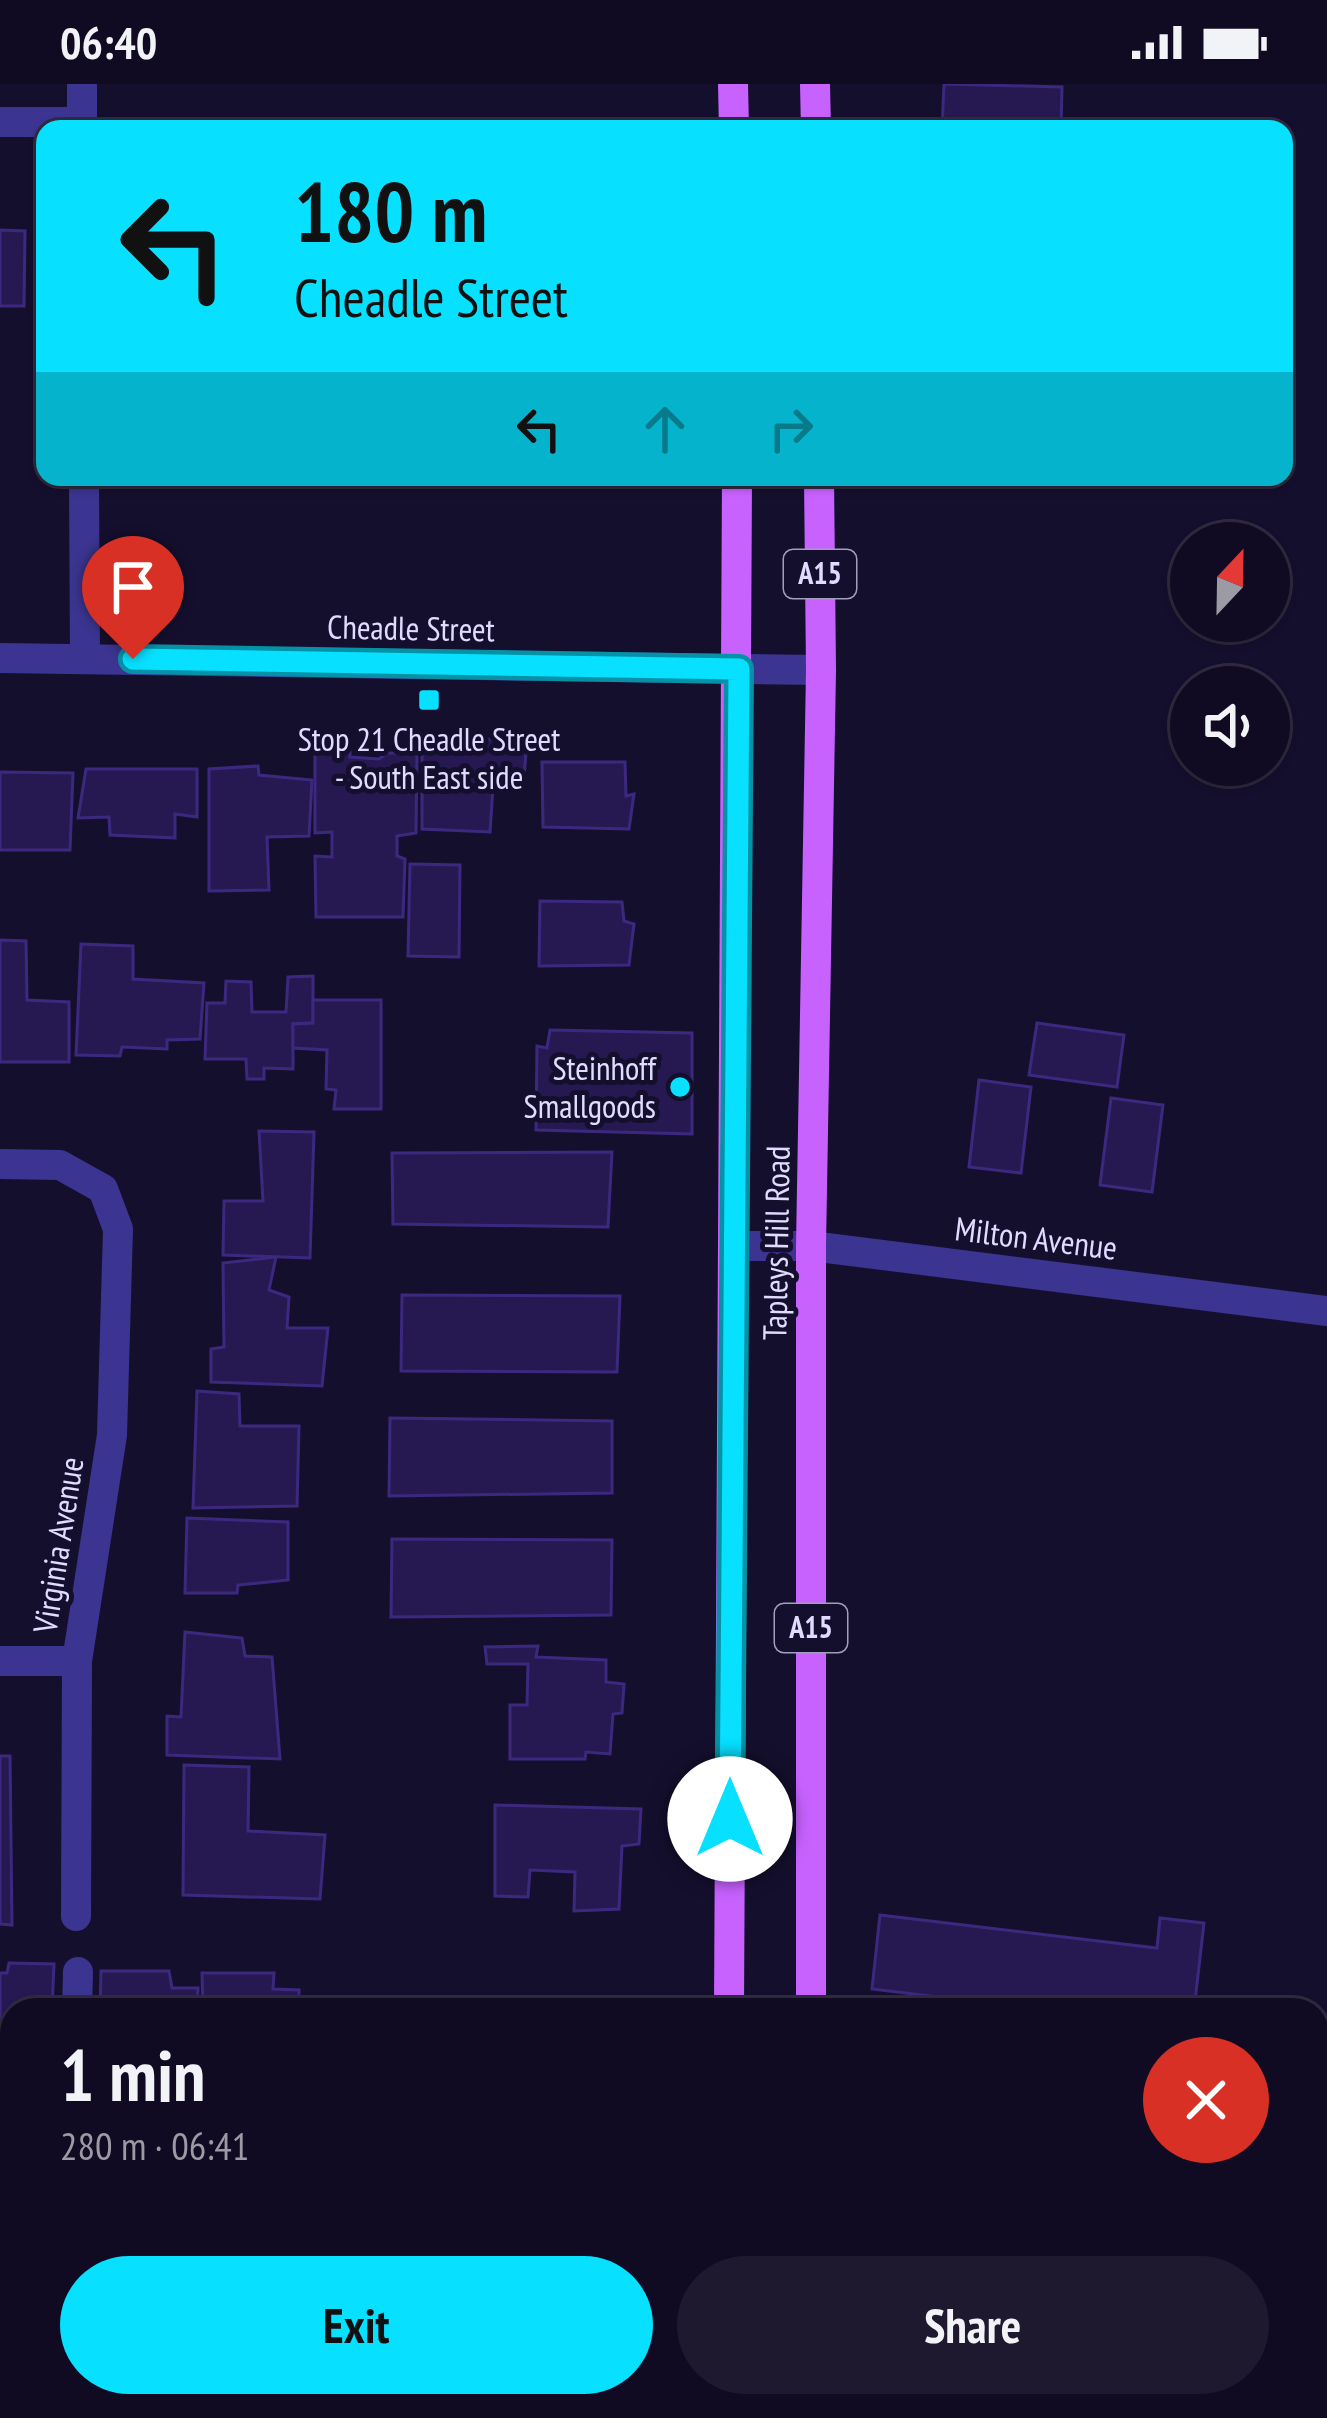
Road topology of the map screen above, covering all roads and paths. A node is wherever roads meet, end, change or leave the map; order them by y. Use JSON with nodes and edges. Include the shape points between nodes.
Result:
{"nodes":[{"id":1,"x":82,"y":84,"type":"edge"},
{"id":2,"x":734,"y":84,"type":"edge"},
{"id":3,"x":815,"y":84,"type":"edge"},
{"id":4,"x":82,"y":120,"type":"edge"},
{"id":5,"x":734,"y":120,"type":"edge"},
{"id":6,"x":816,"y":120,"type":"edge"},
{"id":7,"x":0,"y":122,"type":"edge"},
{"id":8,"x":36,"y":124,"type":"edge"},
{"id":9,"x":84,"y":486,"type":"edge"},
{"id":10,"x":737,"y":486,"type":"edge"},
{"id":11,"x":819,"y":486,"type":"edge"},
{"id":12,"x":0,"y":658,"type":"edge"},
{"id":13,"x":85,"y":658,"type":"junction"},
{"id":14,"x":739,"y":669,"type":"junction"},
{"id":15,"x":821,"y":670,"type":"junction"},
{"id":16,"x":0,"y":1164,"type":"edge"},
{"id":17,"x":735,"y":1246,"type":"junction"},
{"id":18,"x":811,"y":1246,"type":"junction"},
{"id":19,"x":1326,"y":1304,"type":"edge"},
{"id":20,"x":76,"y":1660,"type":"junction"},
{"id":21,"x":0,"y":1661,"type":"edge"},
{"id":22,"x":76,"y":1916,"type":"dead end"},
{"id":23,"x":78,"y":1972,"type":"dead end"},
{"id":24,"x":77,"y":1998,"type":"edge"},
{"id":25,"x":729,"y":1998,"type":"edge"},
{"id":26,"x":811,"y":1998,"type":"edge"}],
"edges":[{"from":1,"to":4,"type":"street"},
{"from":2,"to":5,"type":"main road"},
{"from":3,"to":6,"type":"main road"},
{"from":7,"to":8,"type":"street"},
{"from":9,"to":13,"type":"street"},
{"from":10,"to":14,"type":"main road","name":"Tapleys Hill Road","number":"A15"},
{"from":11,"to":15,"type":"main road","name":"Tapleys Hill Road","number":"A15"},
{"from":12,"to":13,"type":"street","name":"Cheadle Street"},
{"from":13,"to":14,"type":"street","name":"Cheadle Street"},
{"from":14,"to":15,"type":"street","name":"Cheadle Street"},
{"from":14,"to":17,"type":"main road","name":"Tapleys Hill Road","number":"A15"},
{"from":15,"to":18,"type":"main road","name":"Tapleys Hill Road","number":"A15"},
{"from":16,"to":20,"type":"street","name":"Virginia Avenue","via":[[60,1165],[103,1189],[118,1229],[112,1435]]},
{"from":17,"to":18,"type":"street","name":"Milton Avenue"},
{"from":17,"to":25,"type":"main road","name":"Tapleys Hill Road","number":"A15"},
{"from":18,"to":19,"type":"street","name":"Milton Avenue"},
{"from":18,"to":26,"type":"main road","name":"Tapleys Hill Road","number":"A15"},
{"from":20,"to":21,"type":"street"},
{"from":20,"to":22,"type":"street","name":"Virginia Avenue"},
{"from":23,"to":24,"type":"street"}]}
